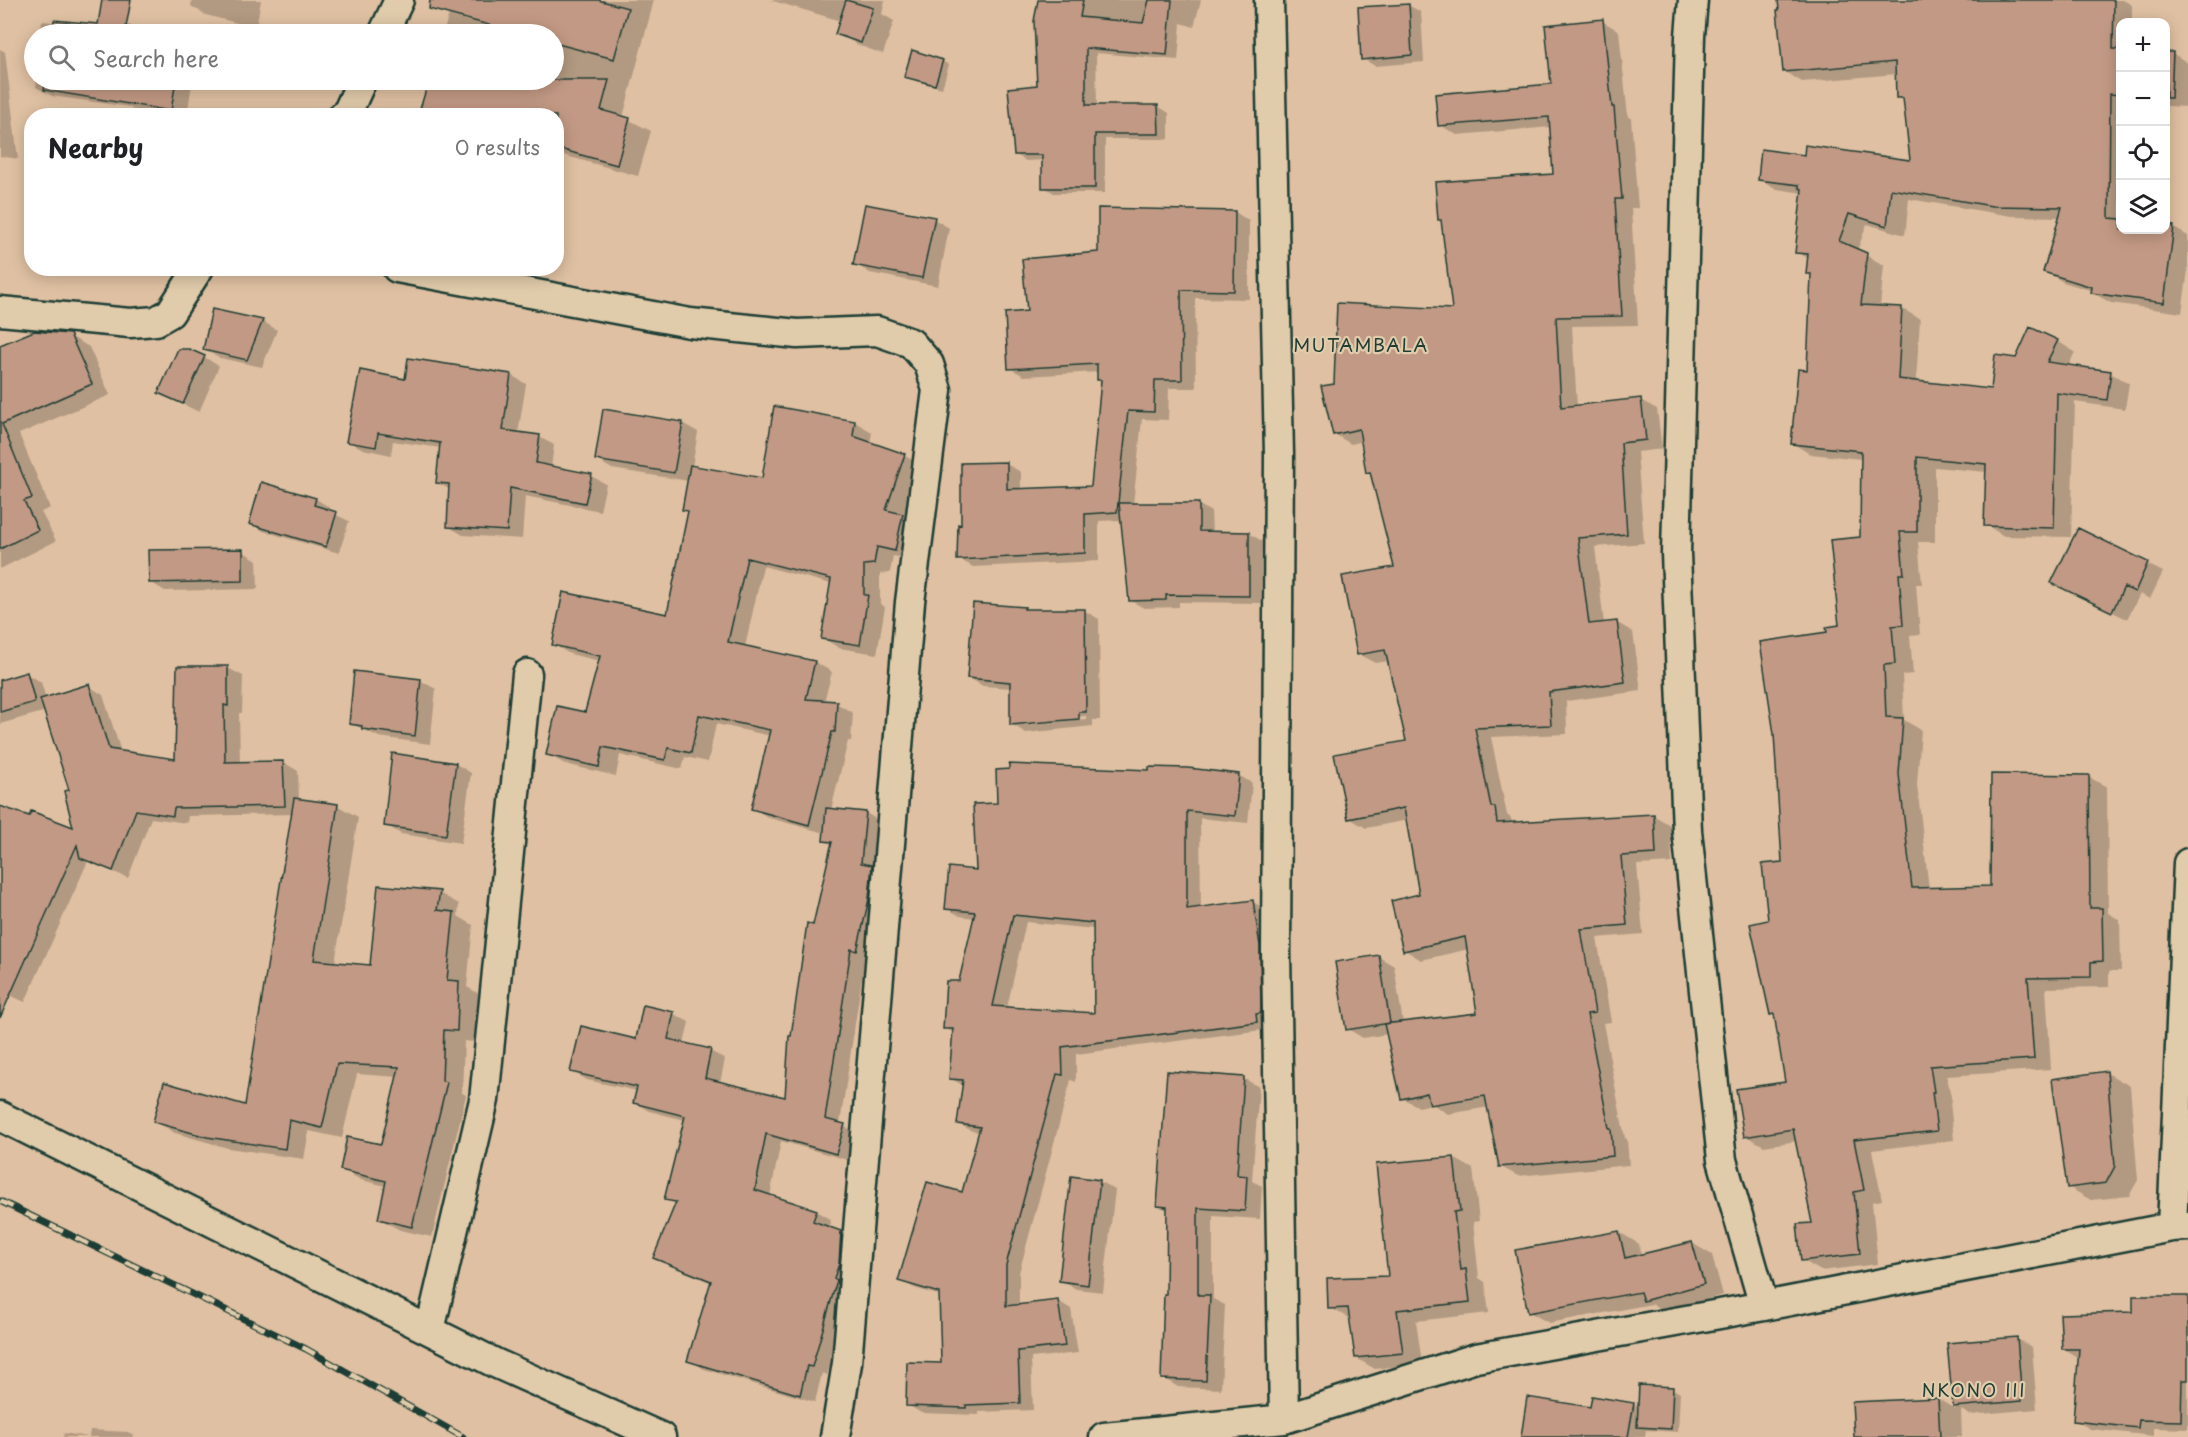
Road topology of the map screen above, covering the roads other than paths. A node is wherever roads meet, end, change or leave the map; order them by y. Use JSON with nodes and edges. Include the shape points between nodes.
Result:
{"nodes":[{"id":1,"x":399,"y":0,"type":"edge"},
{"id":2,"x":1269,"y":0,"type":"edge"},
{"id":3,"x":1693,"y":0,"type":"edge"},
{"id":4,"x":388,"y":24,"type":"edge"},
{"id":5,"x":357,"y":90,"type":"edge"},
{"id":6,"x":349,"y":108,"type":"edge"},
{"id":7,"x":194,"y":276,"type":"edge"},
{"id":8,"x":440,"y":276,"type":"edge"},
{"id":9,"x":0,"y":311,"type":"edge"},
{"id":10,"x":527,"y":674,"type":"dead end"},
{"id":11,"x":2188,"y":863,"type":"edge"},
{"id":12,"x":0,"y":1116,"type":"edge"},
{"id":13,"x":2180,"y":1226,"type":"edge"},
{"id":14,"x":1764,"y":1306,"type":"junction"},
{"id":15,"x":430,"y":1330,"type":"junction"},
{"id":16,"x":1284,"y":1419,"type":"junction"},
{"id":17,"x":661,"y":1437,"type":"edge"},
{"id":18,"x":835,"y":1437,"type":"edge"},
{"id":19,"x":1104,"y":1437,"type":"edge"}],
"edges":[{"from":1,"to":4,"type":"street"},
{"from":2,"to":16,"type":"street","via":[[1279,454],[1276,952]]},
{"from":3,"to":14,"type":"street","via":[[1676,553],[1687,831],[1722,1160]]},
{"from":5,"to":6,"type":"street"},
{"from":7,"to":9,"type":"street","via":[[170,313],[156,321],[130,323]]},
{"from":8,"to":18,"type":"street","via":[[690,323],[796,334],[877,331],[911,344],[929,364],[937,390],[910,602],[847,1363]]},
{"from":10,"to":15,"type":"street","via":[[484,1100]]},
{"from":11,"to":13,"type":"street"},
{"from":12,"to":15,"type":"street"},
{"from":13,"to":14,"type":"street"},
{"from":14,"to":16,"type":"street","via":[[1476,1358]]},
{"from":15,"to":17,"type":"street"},
{"from":16,"to":19,"type":"street"}]}
